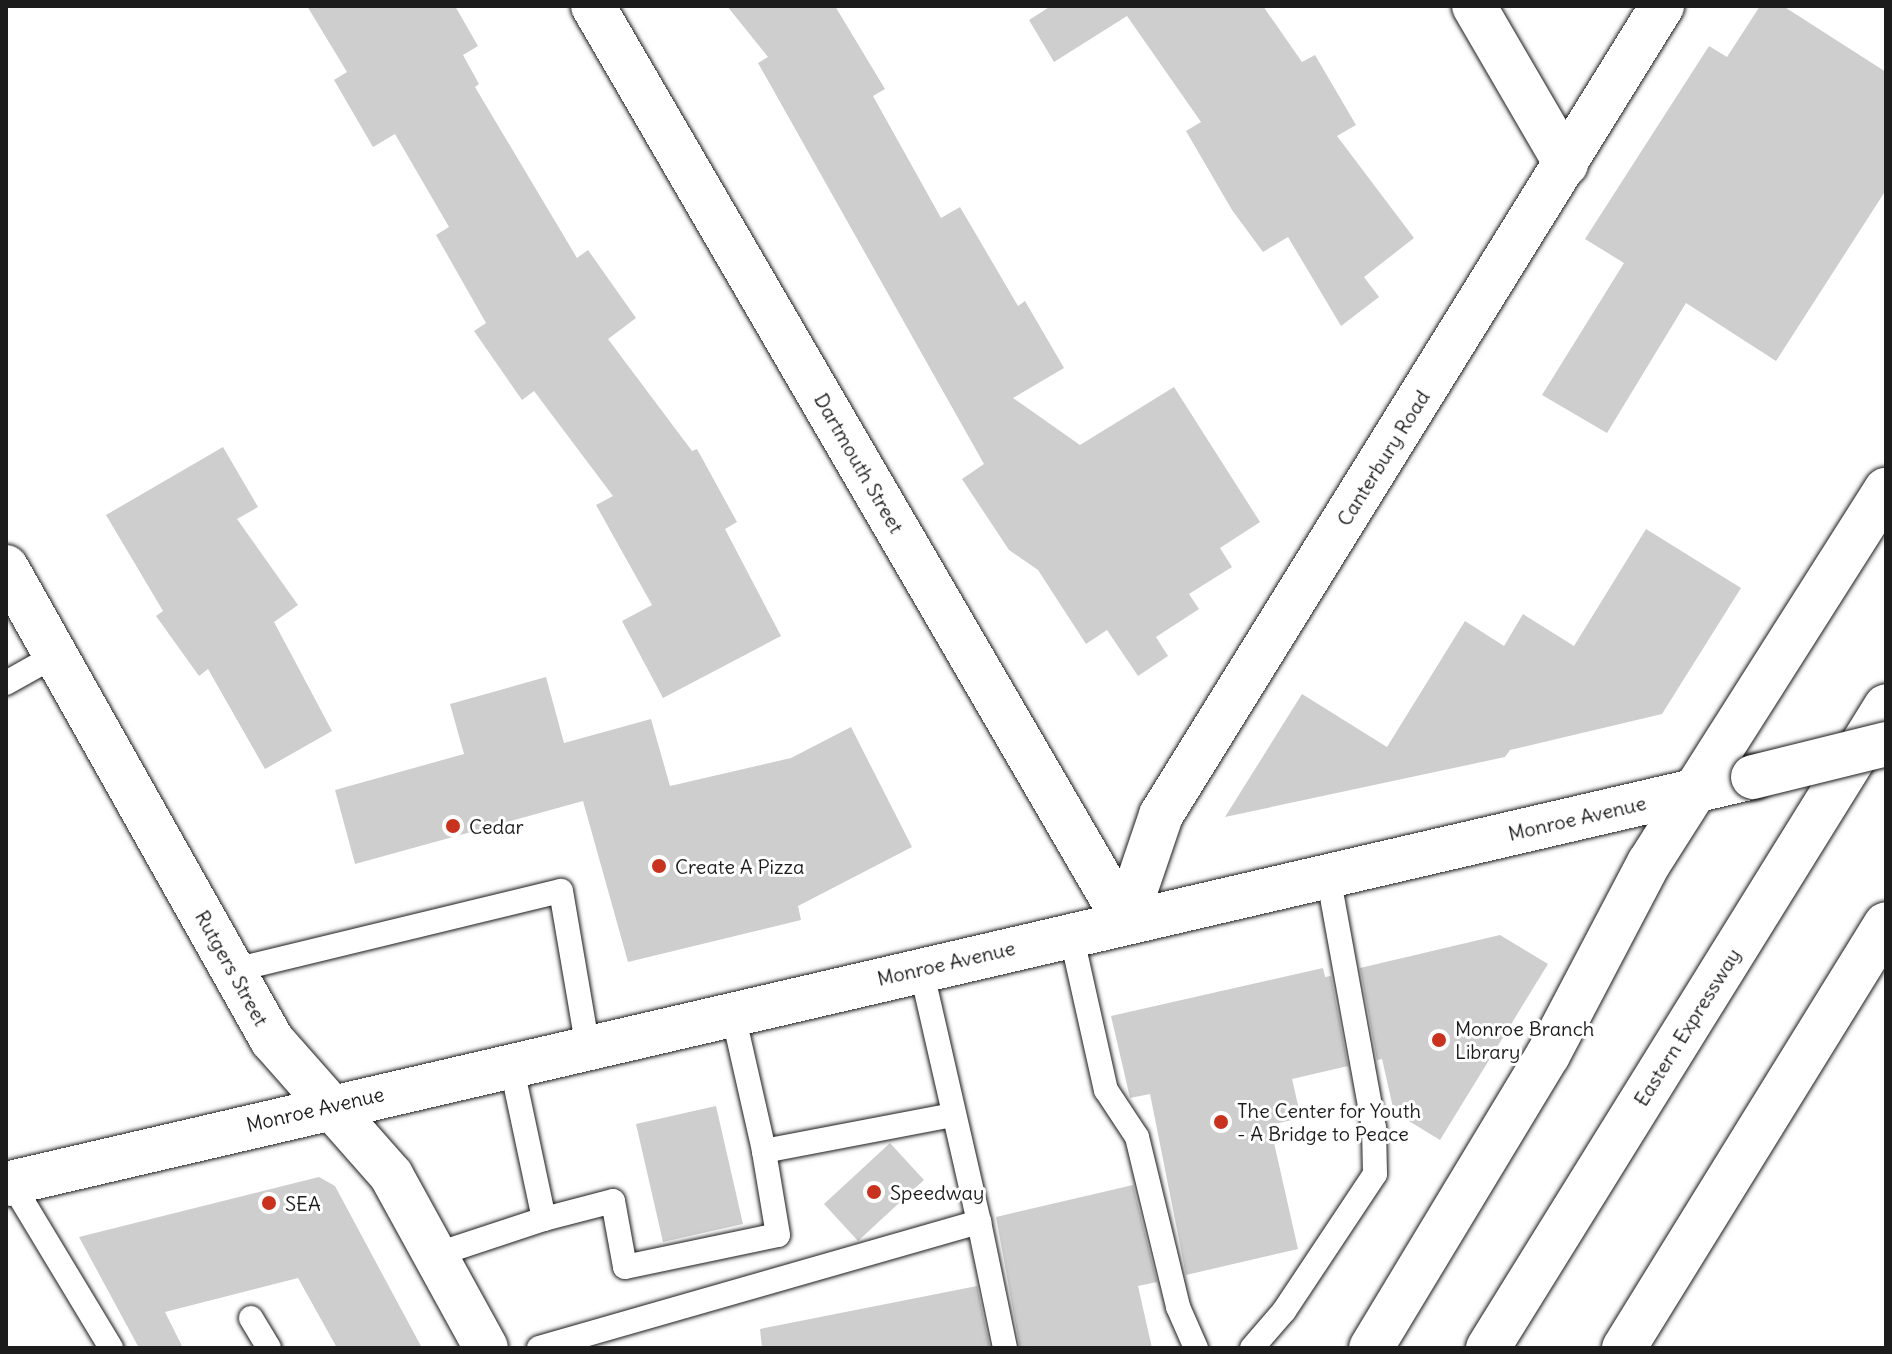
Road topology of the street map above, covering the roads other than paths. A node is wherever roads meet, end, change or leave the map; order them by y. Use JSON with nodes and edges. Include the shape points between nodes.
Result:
{"nodes":[{"id":1,"x":593,"y":6,"type":"edge"},
{"id":2,"x":1474,"y":6,"type":"edge"},
{"id":3,"x":1662,"y":6,"type":"edge"},
{"id":4,"x":1566,"y":164,"type":"junction"},
{"id":5,"x":1886,"y":490,"type":"edge"},
{"id":6,"x":6,"y":567,"type":"edge"},
{"id":7,"x":56,"y":655,"type":"junction"},
{"id":8,"x":6,"y":683,"type":"edge"},
{"id":9,"x":1886,"y":706,"type":"edge"},
{"id":10,"x":1886,"y":744,"type":"edge"},
{"id":11,"x":1696,"y":792,"type":"junction"},
{"id":12,"x":1328,"y":874,"type":"junction"},
{"id":13,"x":1125,"y":921,"type":"junction"},
{"id":14,"x":1886,"y":924,"type":"edge"},
{"id":15,"x":1071,"y":934,"type":"junction"},
{"id":16,"x":921,"y":968,"type":"junction"},
{"id":17,"x":234,"y":970,"type":"junction"},
{"id":18,"x":733,"y":1014,"type":"junction"},
{"id":19,"x":588,"y":1049,"type":"junction"},
{"id":20,"x":512,"y":1068,"type":"junction"},
{"id":21,"x":327,"y":1105,"type":"junction"},
{"id":22,"x":953,"y":1115,"type":"junction"},
{"id":23,"x":764,"y":1151,"type":"junction"},
{"id":24,"x":9,"y":1183,"type":"edge"},
{"id":25,"x":544,"y":1219,"type":"junction"},
{"id":26,"x":979,"y":1222,"type":"junction"},
{"id":27,"x":435,"y":1255,"type":"junction"},
{"id":28,"x":251,"y":1318,"type":"dead end"},
{"id":29,"x":111,"y":1348,"type":"edge"},
{"id":30,"x":269,"y":1348,"type":"edge"},
{"id":31,"x":486,"y":1348,"type":"edge"},
{"id":32,"x":539,"y":1348,"type":"edge"},
{"id":33,"x":1005,"y":1348,"type":"edge"},
{"id":34,"x":1196,"y":1348,"type":"edge"},
{"id":35,"x":1252,"y":1348,"type":"edge"},
{"id":36,"x":1371,"y":1348,"type":"edge"},
{"id":37,"x":1488,"y":1348,"type":"edge"},
{"id":38,"x":1624,"y":1348,"type":"edge"}],
"edges":[{"from":1,"to":13,"type":"main road","name":"Dartmouth Street"},
{"from":2,"to":4,"type":"main road"},
{"from":3,"to":4,"type":"main road","name":"Canterbury Road"},
{"from":4,"to":13,"type":"main road","name":"Canterbury Road","via":[[1161,815]]},
{"from":5,"to":11,"type":"main road"},
{"from":6,"to":7,"type":"main road","name":"Rutgers Street"},
{"from":7,"to":8,"type":"lane"},
{"from":7,"to":17,"type":"main road","name":"Rutgers Street"},
{"from":9,"to":37,"type":"main road","name":"Eastern Expressway"},
{"from":10,"to":11,"type":"main road","name":"Monroe Avenue","bridge":true},
{"from":11,"to":12,"type":"main road","name":"Monroe Avenue"},
{"from":11,"to":36,"type":"main road","via":[[1649,863],[1548,1055]]},
{"from":12,"to":13,"type":"main road","name":"Monroe Avenue"},
{"from":12,"to":35,"type":"lane","via":[[1374,1128],[1375,1174],[1284,1311]]},
{"from":13,"to":15,"type":"main road","name":"Monroe Avenue"},
{"from":14,"to":38,"type":"main road"},
{"from":15,"to":16,"type":"main road","name":"Monroe Avenue"},
{"from":15,"to":34,"type":"lane","via":[[1106,1090],[1137,1137],[1178,1307]]},
{"from":16,"to":18,"type":"main road","name":"Monroe Avenue"},
{"from":16,"to":22,"type":"lane"},
{"from":17,"to":19,"type":"lane","via":[[561,891]]},
{"from":17,"to":21,"type":"main road","name":"Rutgers Street","via":[[272,1040]]},
{"from":18,"to":19,"type":"main road","name":"Monroe Avenue"},
{"from":18,"to":23,"type":"lane"},
{"from":19,"to":20,"type":"main road","name":"Monroe Avenue"},
{"from":20,"to":21,"type":"main road","name":"Monroe Avenue"},
{"from":20,"to":25,"type":"lane"},
{"from":21,"to":24,"type":"main road","name":"Monroe Avenue"},
{"from":21,"to":27,"type":"main road","name":"Rutgers Street","via":[[391,1175]]},
{"from":22,"to":23,"type":"lane"},
{"from":22,"to":26,"type":"lane"},
{"from":23,"to":25,"type":"lane","via":[[778,1235],[625,1267],[613,1201]]},
{"from":24,"to":29,"type":"lane"},
{"from":25,"to":27,"type":"lane"},
{"from":26,"to":32,"type":"lane"},
{"from":26,"to":33,"type":"lane"},
{"from":27,"to":31,"type":"main road","name":"Rutgers Street"},
{"from":28,"to":30,"type":"lane"}]}
